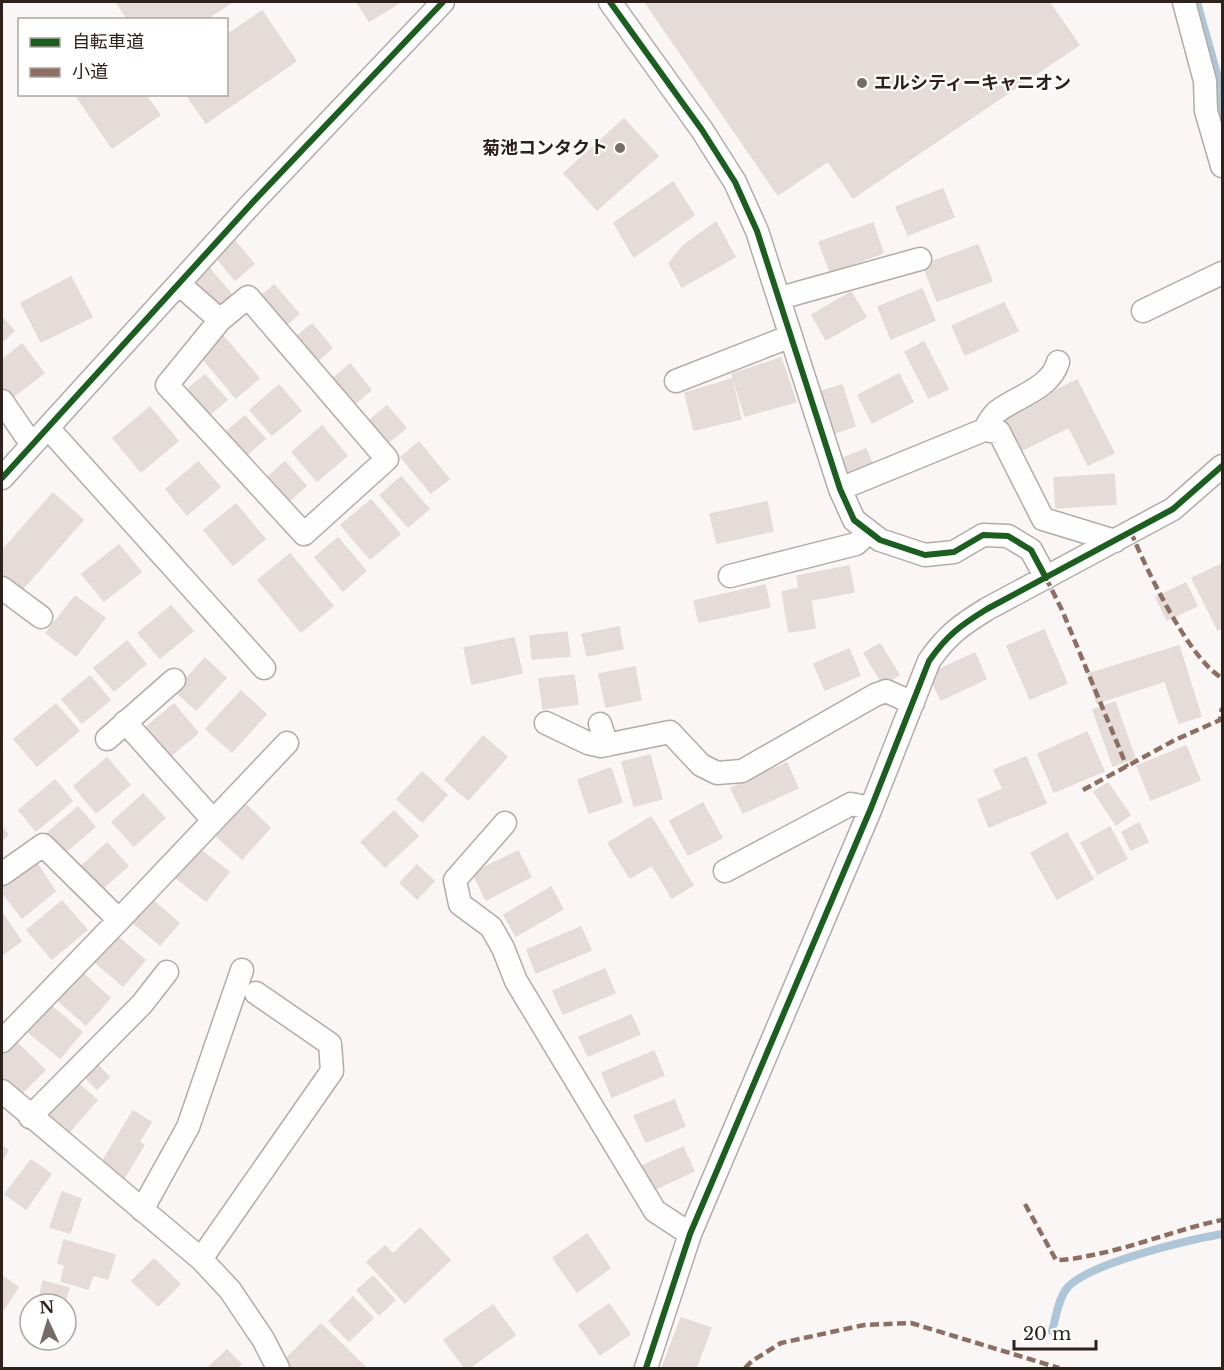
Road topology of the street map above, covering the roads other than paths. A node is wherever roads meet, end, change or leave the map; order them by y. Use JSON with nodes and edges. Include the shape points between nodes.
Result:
{"nodes":[{"id":1,"x":443,"y":2,"type":"edge"},
{"id":2,"x":610,"y":2,"type":"edge"},
{"id":3,"x":1184,"y":2,"type":"edge"},
{"id":4,"x":1222,"y":166,"type":"edge"},
{"id":5,"x":920,"y":259,"type":"dead end"},
{"id":6,"x":1222,"y":273,"type":"edge"},
{"id":7,"x":179,"y":284,"type":"junction"},
{"id":8,"x":780,"y":298,"type":"junction"},
{"id":9,"x":1143,"y":311,"type":"dead end"},
{"id":10,"x":220,"y":320,"type":"junction"},
{"id":11,"x":791,"y":336,"type":"junction"},
{"id":12,"x":1058,"y":362,"type":"dead end"},
{"id":13,"x":676,"y":381,"type":"dead end"},
{"id":14,"x":2,"y":401,"type":"edge"},
{"id":15,"x":48,"y":428,"type":"junction"},
{"id":16,"x":984,"y":430,"type":"junction"},
{"id":17,"x":32,"y":445,"type":"junction"},
{"id":18,"x":1222,"y":466,"type":"edge"},
{"id":19,"x":2,"y":478,"type":"edge"},
{"id":20,"x":840,"y":489,"type":"junction"},
{"id":21,"x":869,"y":532,"type":"junction"},
{"id":22,"x":1115,"y":541,"type":"junction"},
{"id":23,"x":730,"y":576,"type":"dead end"},
{"id":24,"x":1046,"y":578,"type":"junction"},
{"id":25,"x":2,"y":588,"type":"edge"},
{"id":26,"x":40,"y":617,"type":"dead end"},
{"id":27,"x":264,"y":668,"type":"dead end"},
{"id":28,"x":174,"y":680,"type":"dead end"},
{"id":29,"x":913,"y":703,"type":"junction"},
{"id":30,"x":125,"y":722,"type":"junction"},
{"id":31,"x":546,"y":723,"type":"dead end"},
{"id":32,"x":107,"y":739,"type":"dead end"},
{"id":33,"x":287,"y":743,"type":"dead end"},
{"id":34,"x":871,"y":808,"type":"junction"},
{"id":35,"x":213,"y":820,"type":"junction"},
{"id":36,"x":505,"y":822,"type":"dead end"},
{"id":37,"x":725,"y":871,"type":"dead end"},
{"id":38,"x":2,"y":874,"type":"edge"},
{"id":39,"x":119,"y":920,"type":"junction"},
{"id":40,"x":242,"y":970,"type":"dead end"},
{"id":41,"x":167,"y":972,"type":"dead end"},
{"id":42,"x":256,"y":993,"type":"dead end"},
{"id":43,"x":2,"y":1041,"type":"edge"},
{"id":44,"x":2,"y":1091,"type":"edge"},
{"id":45,"x":30,"y":1117,"type":"junction"},
{"id":46,"x":142,"y":1210,"type":"junction"},
{"id":47,"x":690,"y":1234,"type":"junction"},
{"id":48,"x":201,"y":1259,"type":"junction"},
{"id":49,"x":278,"y":1368,"type":"edge"},
{"id":50,"x":646,"y":1368,"type":"edge"}],
"edges":[{"from":1,"to":7,"type":"street"},
{"from":2,"to":8,"type":"street","via":[[735,182]]},
{"from":3,"to":4,"type":"street","via":[[1205,81],[1206,111]]},
{"from":5,"to":8,"type":"street"},
{"from":6,"to":9,"type":"street"},
{"from":7,"to":10,"type":"street"},
{"from":7,"to":15,"type":"street"},
{"from":8,"to":11,"type":"street"},
{"from":10,"to":10,"type":"street","via":[[167,385],[304,534],[387,459],[248,297]]},
{"from":11,"to":13,"type":"street"},
{"from":11,"to":20,"type":"street"},
{"from":12,"to":16,"type":"street","via":[[1055,374],[995,412]]},
{"from":14,"to":17,"type":"street"},
{"from":15,"to":17,"type":"street"},
{"from":15,"to":27,"type":"street"},
{"from":16,"to":20,"type":"street"},
{"from":16,"to":22,"type":"street","via":[[999,432],[1043,519]]},
{"from":17,"to":19,"type":"street"},
{"from":18,"to":22,"type":"street","via":[[1173,509]]},
{"from":20,"to":21,"type":"street","via":[[854,520]]},
{"from":21,"to":23,"type":"street","via":[[856,544]]},
{"from":21,"to":24,"type":"street","via":[[880,540],[925,555],[954,552],[983,536],[1008,536],[1031,550]]},
{"from":22,"to":24,"type":"street"},
{"from":24,"to":29,"type":"street","via":[[958,626],[928,661]]},
{"from":25,"to":26,"type":"street"},
{"from":28,"to":30,"type":"street"},
{"from":29,"to":31,"type":"street","via":[[886,691],[742,771],[717,773],[701,765],[670,732],[604,735],[601,746]]},
{"from":29,"to":34,"type":"street"},
{"from":30,"to":32,"type":"street"},
{"from":30,"to":35,"type":"street"},
{"from":33,"to":35,"type":"street"},
{"from":34,"to":37,"type":"street","via":[[851,804]]},
{"from":34,"to":47,"type":"street"},
{"from":35,"to":39,"type":"street"},
{"from":36,"to":47,"type":"street","via":[[455,880],[460,904],[491,927],[516,981],[655,1211]]},
{"from":38,"to":39,"type":"street","via":[[43,845]]},
{"from":39,"to":43,"type":"street"},
{"from":40,"to":46,"type":"street","via":[[188,1127]]},
{"from":41,"to":45,"type":"street","via":[[142,1004]]},
{"from":42,"to":48,"type":"street","via":[[330,1044],[332,1071]]},
{"from":44,"to":45,"type":"street"},
{"from":45,"to":46,"type":"street"},
{"from":46,"to":48,"type":"street"},
{"from":47,"to":50,"type":"street"},
{"from":48,"to":49,"type":"street","via":[[230,1290]]}]}
